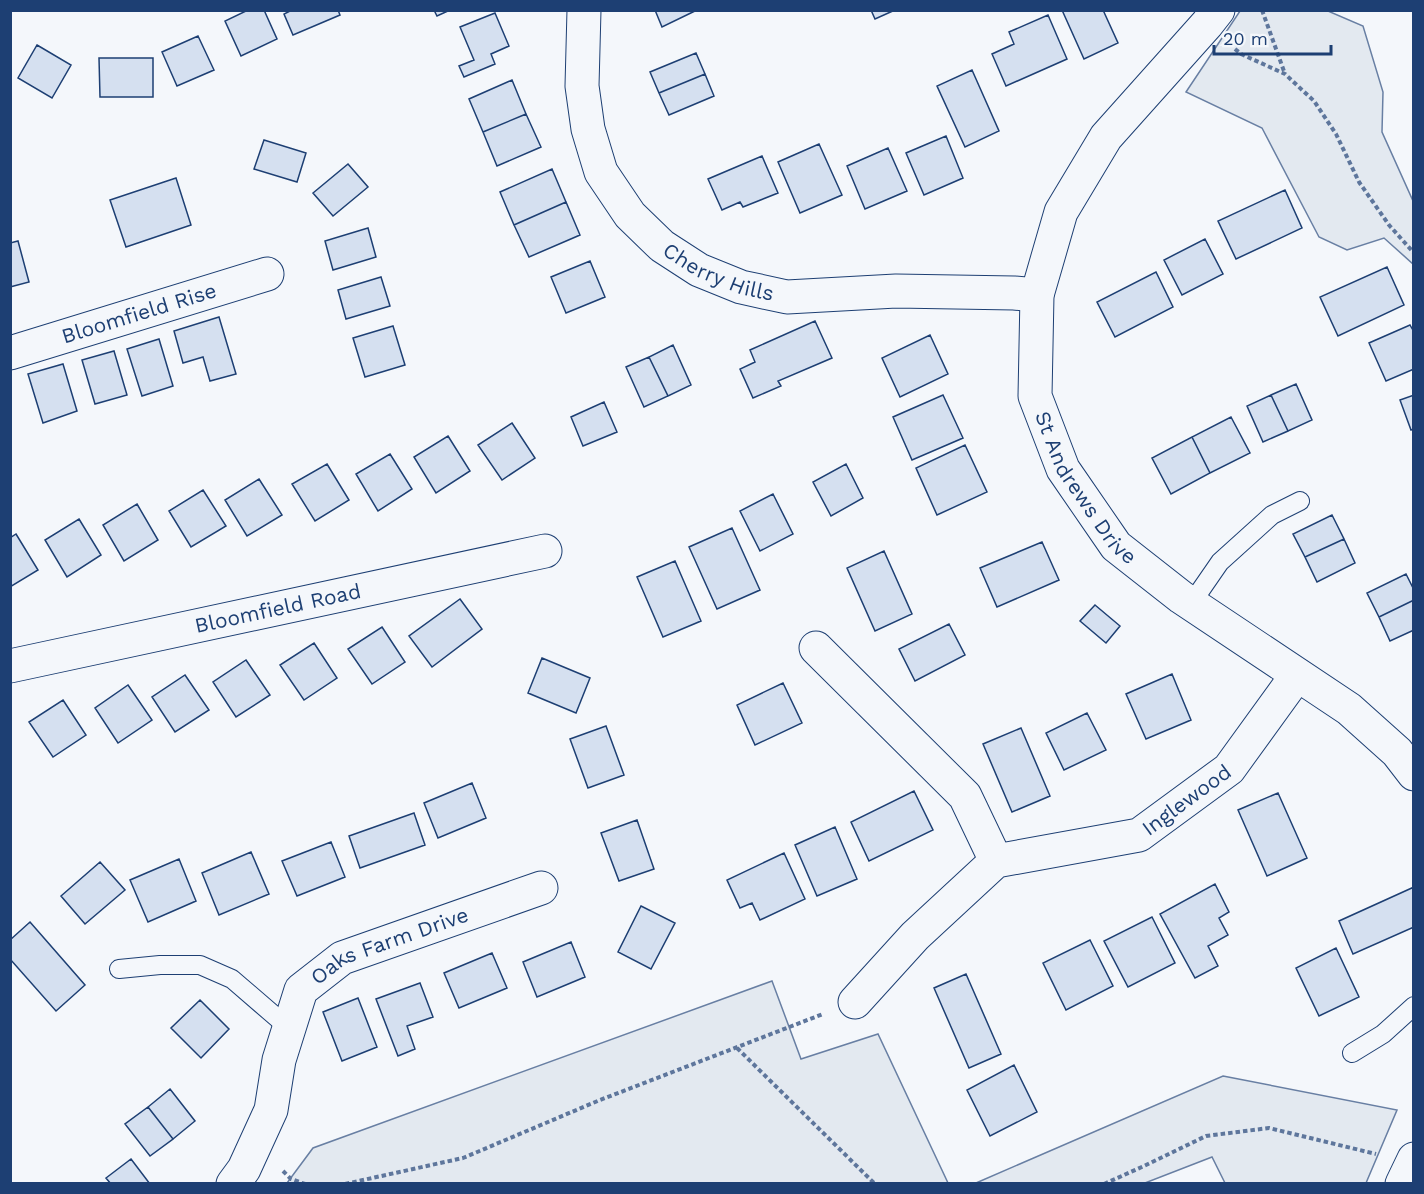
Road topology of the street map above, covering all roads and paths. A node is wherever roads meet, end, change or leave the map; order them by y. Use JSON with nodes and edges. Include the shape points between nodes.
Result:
{"nodes":[{"id":1,"x":584,"y":10,"type":"edge"},
{"id":2,"x":1262,"y":10,"type":"edge"},
{"id":3,"x":1205,"y":15,"type":"edge"},
{"id":4,"x":1285,"y":74,"type":"junction"},
{"id":5,"x":1413,"y":253,"type":"edge"},
{"id":6,"x":267,"y":274,"type":"dead end"},
{"id":7,"x":1036,"y":295,"type":"junction"},
{"id":8,"x":10,"y":353,"type":"edge"},
{"id":9,"x":1300,"y":501,"type":"dead end"},
{"id":10,"x":545,"y":550,"type":"dead end"},
{"id":11,"x":1191,"y":604,"type":"junction"},
{"id":12,"x":816,"y":648,"type":"dead end"},
{"id":13,"x":10,"y":666,"type":"edge"},
{"id":14,"x":1297,"y":675,"type":"junction"},
{"id":15,"x":1413,"y":774,"type":"edge"},
{"id":16,"x":996,"y":861,"type":"junction"},
{"id":17,"x":541,"y":888,"type":"dead end"},
{"id":18,"x":119,"y":969,"type":"dead end"},
{"id":19,"x":855,"y":1002,"type":"joint"},
{"id":20,"x":1413,"y":1006,"type":"edge"},
{"id":21,"x":290,"y":1029,"type":"junction"},
{"id":22,"x":737,"y":1048,"type":"junction"},
{"id":23,"x":1352,"y":1053,"type":"dead end"},
{"id":24,"x":1410,"y":1167,"type":"edge"},
{"id":25,"x":233,"y":1184,"type":"edge"},
{"id":26,"x":345,"y":1184,"type":"edge"},
{"id":27,"x":875,"y":1184,"type":"edge"},
{"id":28,"x":1104,"y":1184,"type":"edge"}],
"edges":[{"from":1,"to":7,"type":"street","name":"Cherry Hills","via":[[582,86],[588,129],[601,172],[630,215],[662,246],[699,270],[741,287],[787,297],[896,291]]},
{"from":2,"to":4,"type":"path"},
{"from":3,"to":4,"type":"path","via":[[1241,54]]},
{"from":3,"to":7,"type":"street","name":"St Andrews Drive","via":[[1106,137],[1061,212]]},
{"from":4,"to":5,"type":"path","via":[[1314,101],[1336,134],[1359,182]]},
{"from":6,"to":8,"type":"street","name":"Bloomfield Rise"},
{"from":7,"to":11,"type":"street","name":"St Andrews Drive","via":[[1035,396],[1063,469],[1116,546]]},
{"from":9,"to":11,"type":"lane","via":[[1272,515],[1220,561]]},
{"from":10,"to":13,"type":"street","name":"Bloomfield Road"},
{"from":11,"to":14,"type":"street","name":"St Andrews Drive"},
{"from":12,"to":16,"type":"street","via":[[965,796]]},
{"from":14,"to":15,"type":"street","name":"St Andrews Drive","via":[[1349,709],[1397,752]]},
{"from":14,"to":16,"type":"street","name":"Inglewood","via":[[1229,769],[1139,835]]},
{"from":16,"to":19,"type":"street","via":[[915,936]]},
{"from":17,"to":21,"type":"street","name":"Oaks Farm Drive","via":[[342,958],[301,990]]},
{"from":18,"to":21,"type":"lane","via":[[200,965],[232,979]]},
{"from":19,"to":22,"type":"path"},
{"from":20,"to":23,"type":"lane","via":[[1383,1034]]},
{"from":21,"to":25,"type":"street","name":"Oaks Farm Drive","via":[[279,1060],[272,1110]]},
{"from":22,"to":26,"type":"path","via":[[463,1158]]},
{"from":22,"to":27,"type":"path"},
{"from":24,"to":28,"type":"path","via":[[1269,1128],[1206,1136]]}]}
